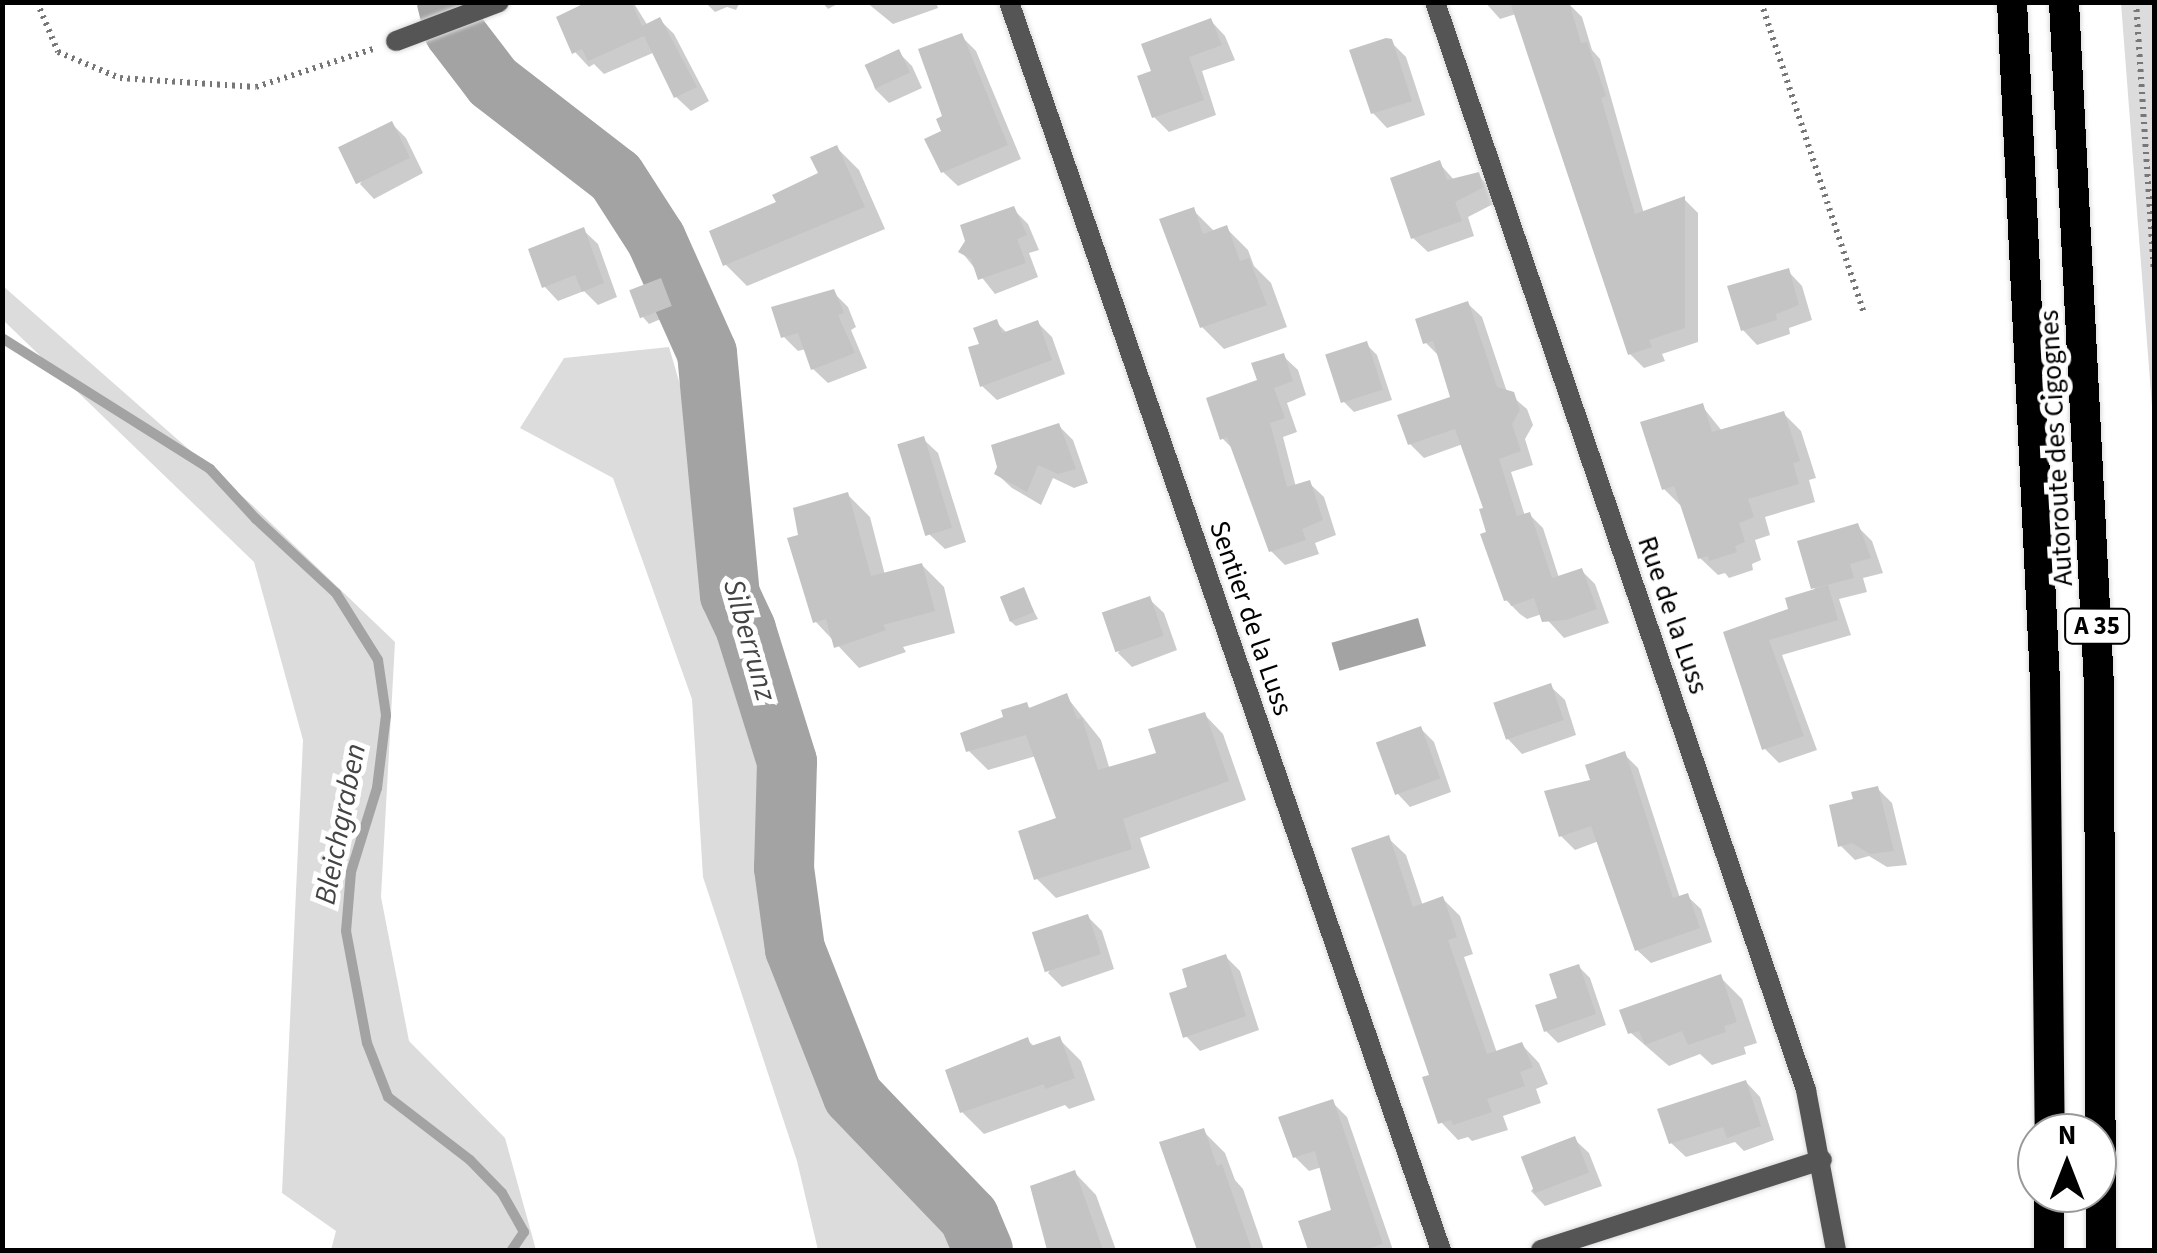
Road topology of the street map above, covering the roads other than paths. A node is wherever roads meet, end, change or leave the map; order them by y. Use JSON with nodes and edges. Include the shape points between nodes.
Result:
{"nodes":[{"id":1,"x":499,"y":2,"type":"edge"},
{"id":2,"x":1009,"y":2,"type":"edge"},
{"id":3,"x":1435,"y":2,"type":"edge"},
{"id":4,"x":2012,"y":2,"type":"edge"},
{"id":5,"x":2064,"y":2,"type":"edge"},
{"id":6,"x":407,"y":38,"type":"road end"},
{"id":7,"x":2050,"y":1113,"type":"edge"},
{"id":8,"x":1822,"y":1160,"type":"junction"},
{"id":9,"x":2050,"y":1213,"type":"edge"},
{"id":10,"x":1441,"y":1250,"type":"edge"},
{"id":11,"x":1541,"y":1250,"type":"edge"},
{"id":12,"x":1836,"y":1250,"type":"edge"},
{"id":13,"x":2049,"y":1250,"type":"edge"},
{"id":14,"x":2101,"y":1250,"type":"edge"}],
"edges":[{"from":1,"to":6,"type":"street"},
{"from":2,"to":10,"type":"street","name":"Sentier de la Luss"},
{"from":3,"to":8,"type":"street","name":"Rue de la Luss","via":[[1806,1090]]},
{"from":4,"to":7,"type":"highway","name":"Autoroute des Cigognes","number":"A 35","via":[[2045,682]]},
{"from":5,"to":14,"type":"highway","name":"Autoroute des Cigognes","number":"A 35","via":[[2099,685]]},
{"from":8,"to":11,"type":"street"},
{"from":8,"to":12,"type":"street","name":"Rue de la Luss"},
{"from":9,"to":13,"type":"highway"}]}
